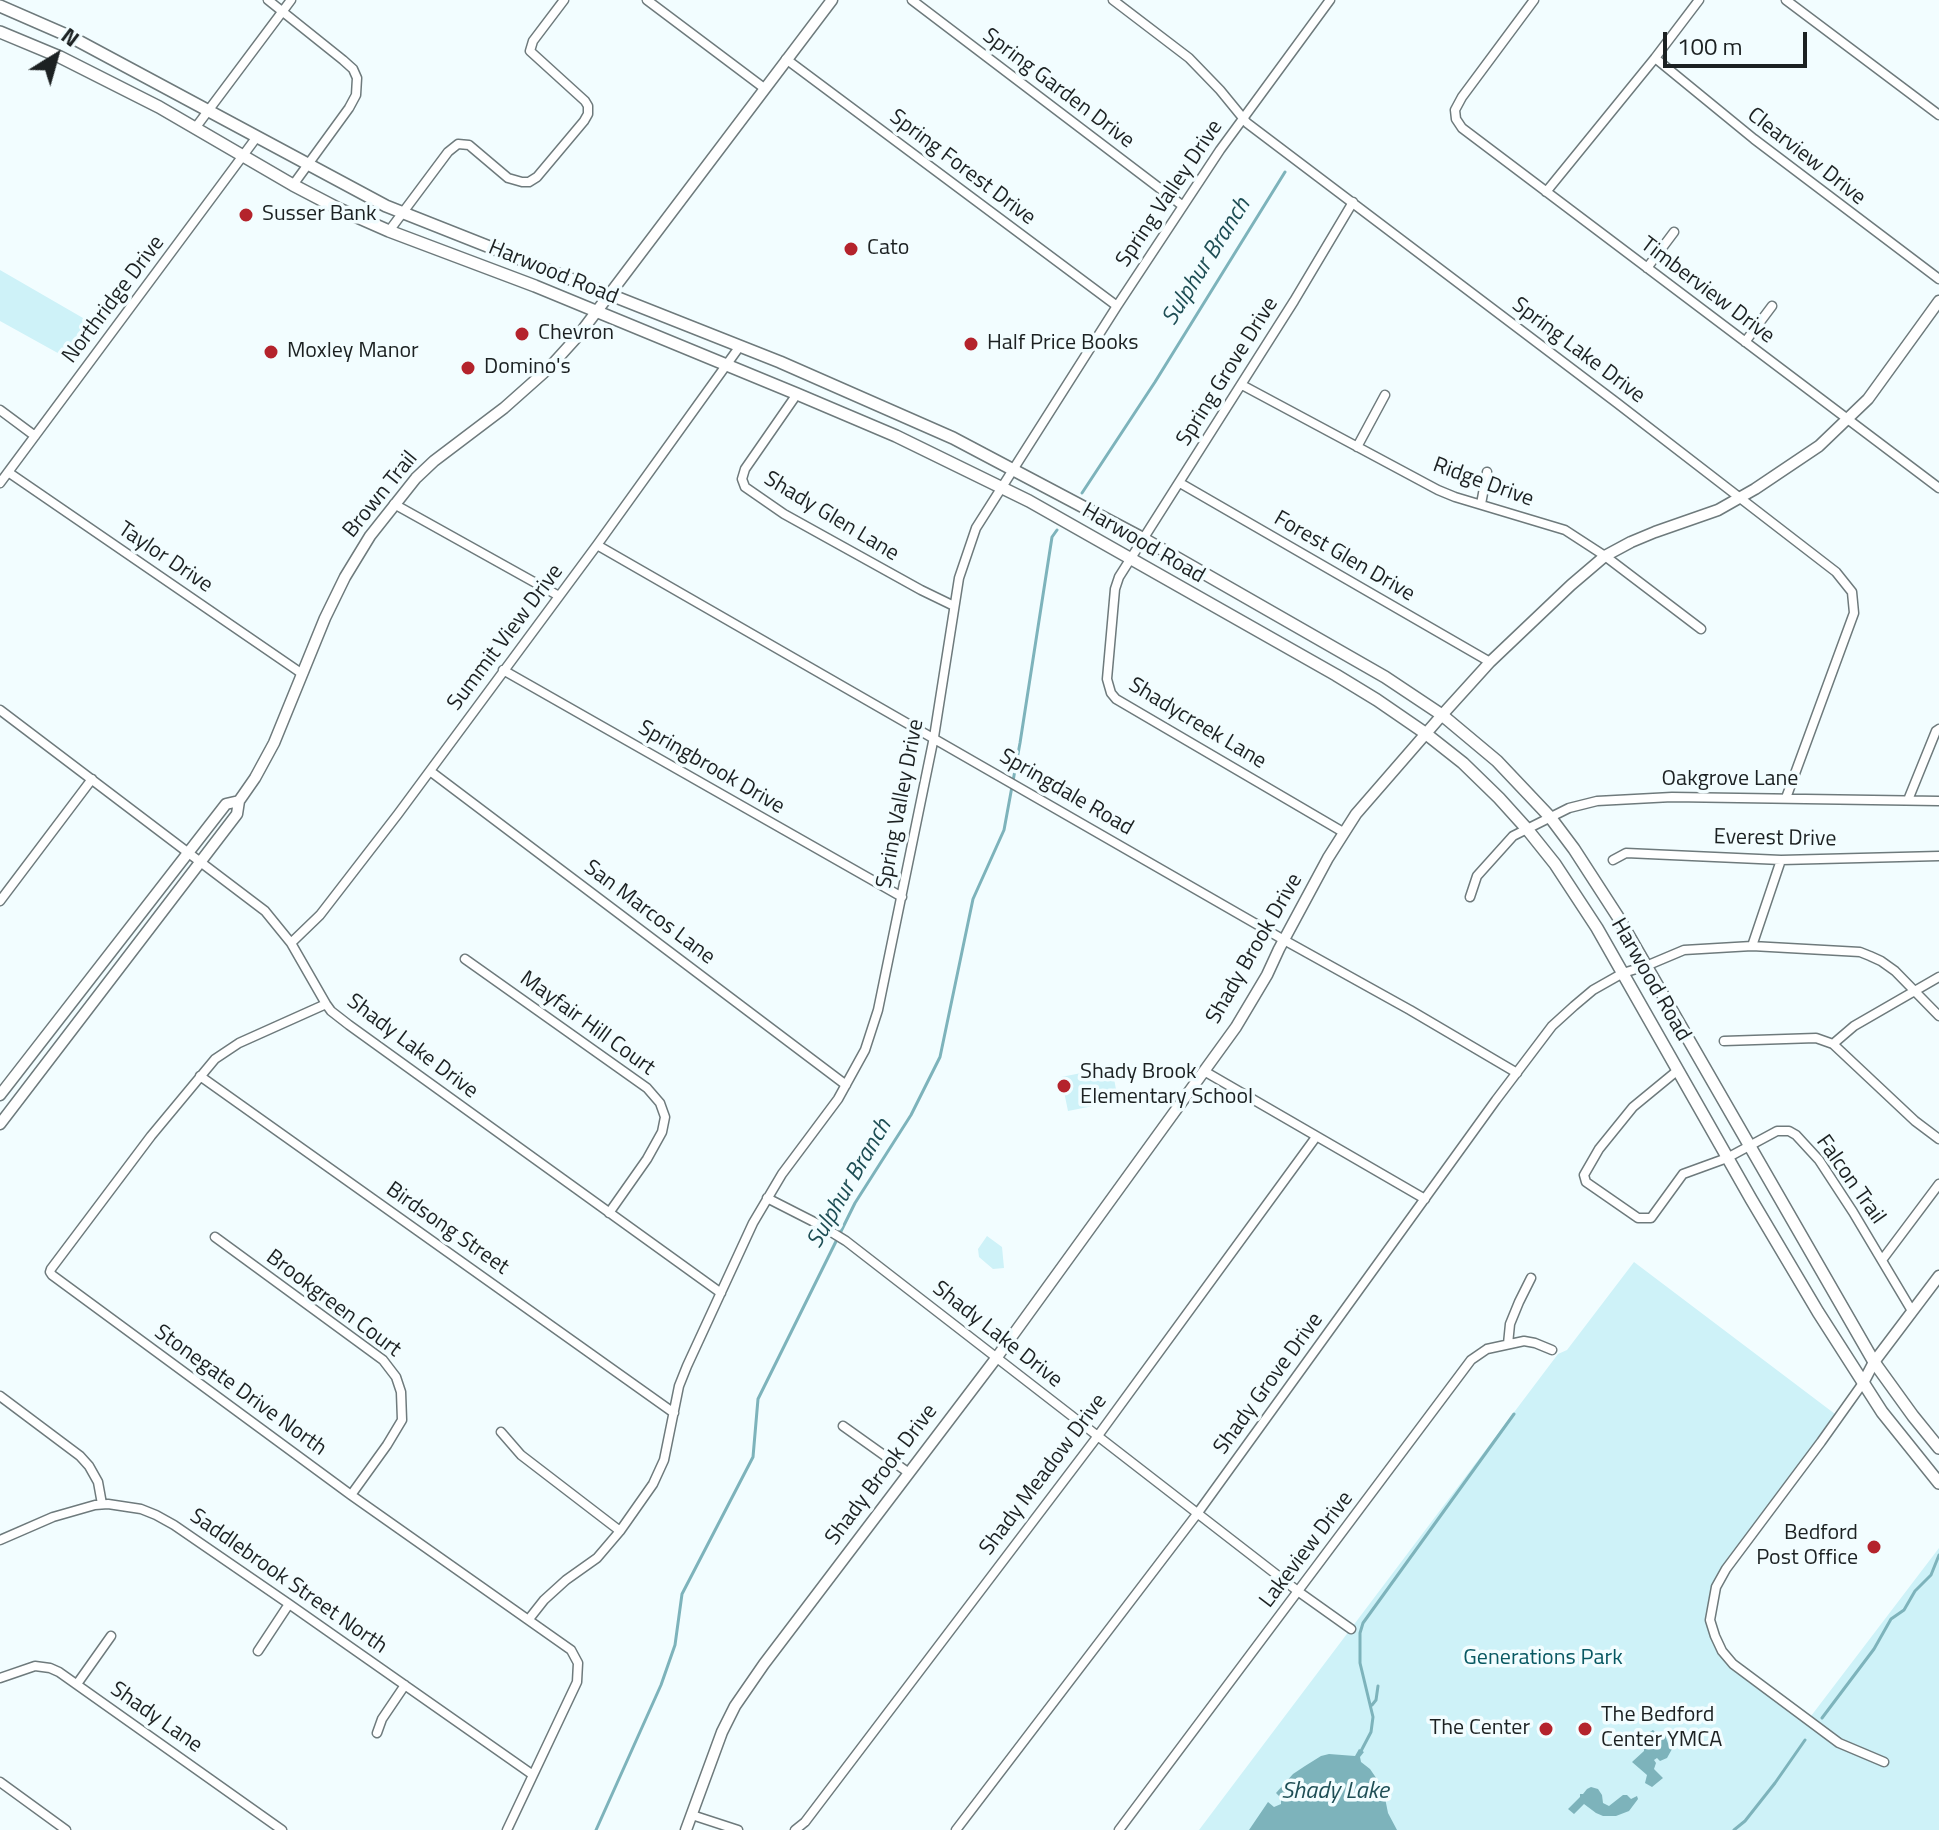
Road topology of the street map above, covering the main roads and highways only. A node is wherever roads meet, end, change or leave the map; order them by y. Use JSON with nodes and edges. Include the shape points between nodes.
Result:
{"nodes":[{"id":1,"x":0,"y":6,"type":"edge"},
{"id":2,"x":0,"y":32,"type":"edge"},
{"id":3,"x":1939,"y":1448,"type":"edge"},
{"id":4,"x":1939,"y":1483,"type":"edge"}],
"edges":[{"from":1,"to":3,"type":"main road","name":"Harwood Road","via":[[71,37],[402,213],[740,346],[953,438],[1144,539],[1442,715],[1497,761],[1550,817],[1591,873],[1874,1362]]},
{"from":2,"to":4,"type":"main road","name":"Harwood Road","via":[[60,57],[196,127],[293,185],[389,231],[797,394],[1029,501],[1336,675],[1425,733],[1499,798],[1571,888],[1818,1312],[1863,1383]]}]}
